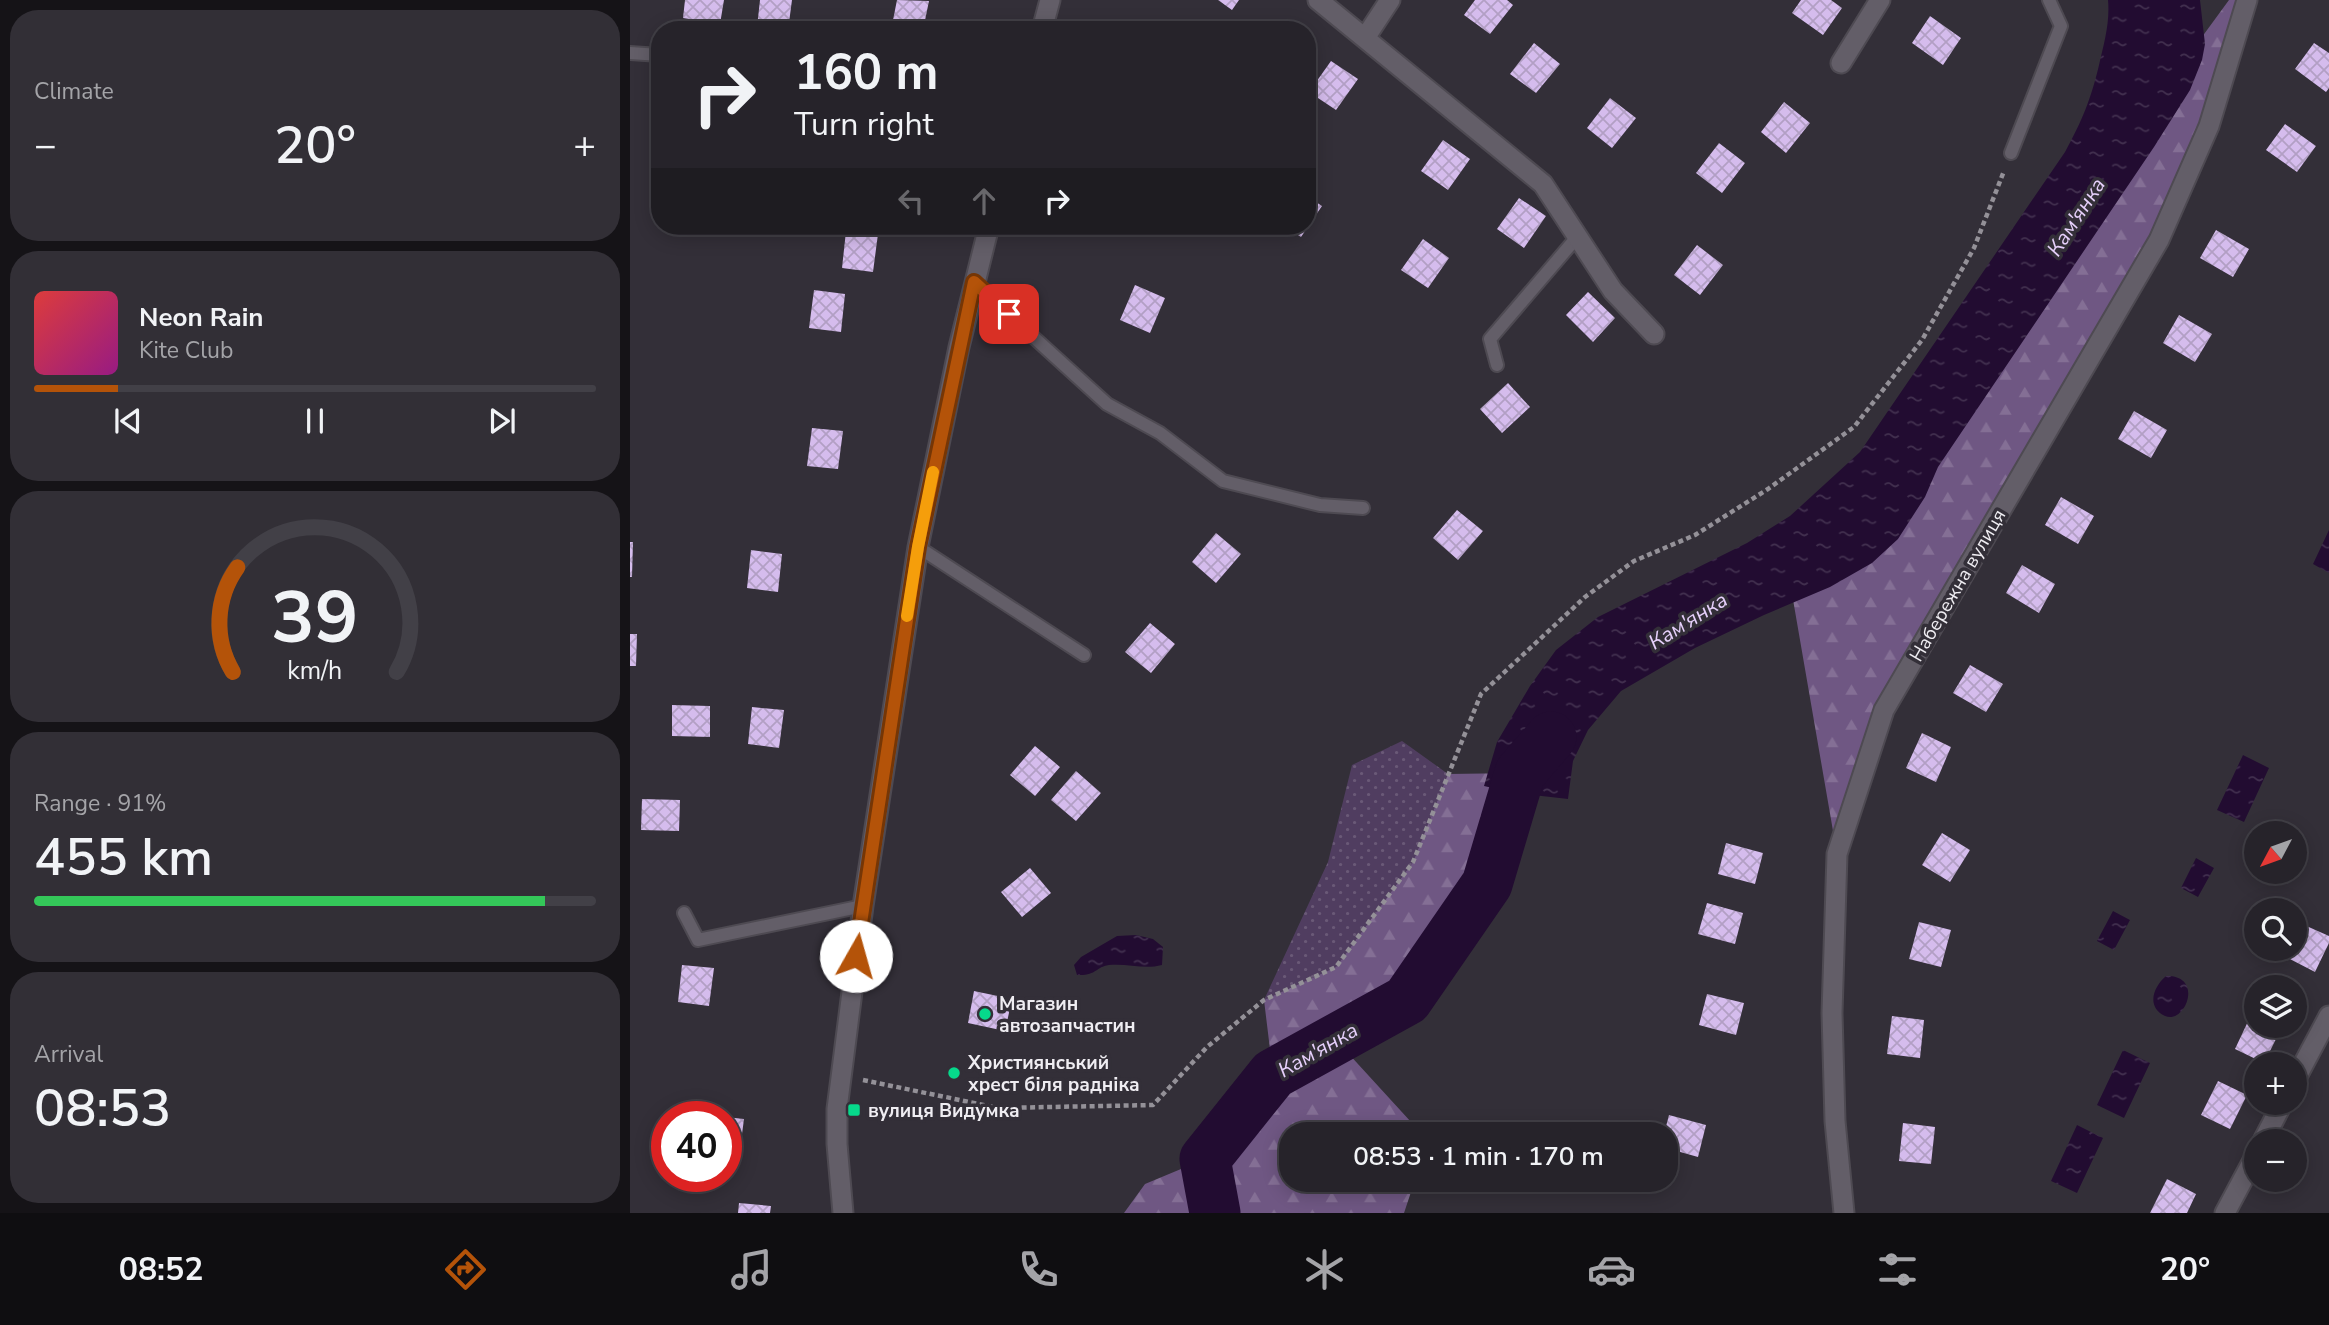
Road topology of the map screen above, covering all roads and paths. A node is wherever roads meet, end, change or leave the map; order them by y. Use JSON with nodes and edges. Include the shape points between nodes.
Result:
{"nodes":[{"id":1,"x":1050,"y":0,"type":"edge"},
{"id":2,"x":1318,"y":0,"type":"edge"},
{"id":3,"x":1390,"y":0,"type":"edge"},
{"id":4,"x":1880,"y":0,"type":"edge"},
{"id":5,"x":2049,"y":0,"type":"edge"},
{"id":6,"x":2247,"y":0,"type":"edge"},
{"id":7,"x":1044,"y":21,"type":"edge"},
{"id":8,"x":1365,"y":38,"type":"junction"},
{"id":9,"x":630,"y":53,"type":"edge"},
{"id":10,"x":651,"y":54,"type":"edge"},
{"id":11,"x":1841,"y":63,"type":"dead end"},
{"id":12,"x":2011,"y":153,"type":"joint"},
{"id":13,"x":987,"y":235,"type":"edge"},
{"id":14,"x":1578,"y":236,"type":"junction"},
{"id":15,"x":974,"y":282,"type":"junction"},
{"id":16,"x":1654,"y":334,"type":"dead end"},
{"id":17,"x":1497,"y":365,"type":"dead end"},
{"id":18,"x":1363,"y":508,"type":"dead end"},
{"id":19,"x":918,"y":547,"type":"junction"},
{"id":20,"x":1084,"y":654,"type":"dead end"},
{"id":21,"x":863,"y":906,"type":"junction"},
{"id":22,"x":684,"y":913,"type":"dead end"},
{"id":23,"x":2329,"y":1016,"type":"edge"},
{"id":24,"x":2307,"y":1057,"type":"edge"},
{"id":25,"x":841,"y":1076,"type":"junction"},
{"id":26,"x":2244,"y":1177,"type":"edge"},
{"id":27,"x":843,"y":1213,"type":"edge"},
{"id":28,"x":1844,"y":1213,"type":"edge"},
{"id":29,"x":2225,"y":1213,"type":"edge"}],
"edges":[{"from":1,"to":7,"type":"street"},
{"from":2,"to":8,"type":"street"},
{"from":3,"to":8,"type":"street"},
{"from":4,"to":11,"type":"street"},
{"from":5,"to":12,"type":"lane","via":[[2061,26]]},
{"from":6,"to":28,"type":"street","name":"Набережна вулиця","via":[[2209,126],[2159,240],[1884,710],[1837,854],[1832,1013]]},
{"from":8,"to":14,"type":"street","via":[[1543,184]]},
{"from":9,"to":10,"type":"lane"},
{"from":12,"to":25,"type":"path","via":[[1974,248],[1922,340],[1854,427],[1695,536],[1634,561],[1585,597],[1481,694],[1413,862],[1336,967],[1264,1000],[1207,1047],[1153,1105],[998,1108]]},
{"from":13,"to":15,"type":"street"},
{"from":14,"to":16,"type":"street","via":[[1614,291]]},
{"from":14,"to":17,"type":"lane","via":[[1490,338]]},
{"from":15,"to":18,"type":"lane","via":[[1107,404],[1160,433],[1223,481],[1320,505]]},
{"from":15,"to":19,"type":"street"},
{"from":19,"to":20,"type":"lane"},
{"from":19,"to":21,"type":"street"},
{"from":21,"to":22,"type":"lane","via":[[698,940]]},
{"from":21,"to":25,"type":"street"},
{"from":23,"to":24,"type":"street"},
{"from":25,"to":27,"type":"street","via":[[838,1144]]},
{"from":26,"to":29,"type":"street"}]}
